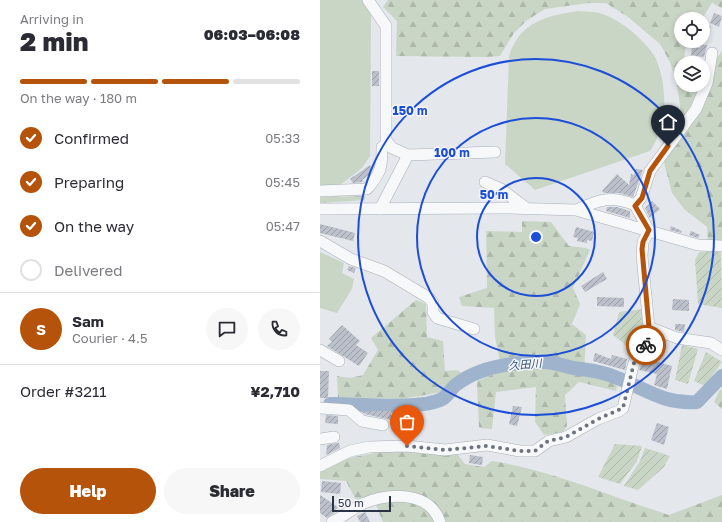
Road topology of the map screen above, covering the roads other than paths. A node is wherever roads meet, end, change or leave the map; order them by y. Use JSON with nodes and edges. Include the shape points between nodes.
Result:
{"nodes":[{"id":1,"x":368,"y":0,"type":"edge"},
{"id":2,"x":712,"y":53,"type":"dead end"},
{"id":3,"x":388,"y":144,"type":"junction"},
{"id":4,"x":495,"y":152,"type":"dead end"},
{"id":5,"x":408,"y":155,"type":"junction"},
{"id":6,"x":485,"y":182,"type":"dead end"},
{"id":7,"x":320,"y":191,"type":"edge"},
{"id":8,"x":635,"y":206,"type":"junction"},
{"id":9,"x":526,"y":208,"type":"junction"},
{"id":10,"x":320,"y":209,"type":"edge"},
{"id":11,"x":380,"y":209,"type":"junction"},
{"id":12,"x":576,"y":210,"type":"junction"},
{"id":13,"x":649,"y":230,"type":"junction"},
{"id":14,"x":320,"y":241,"type":"edge"},
{"id":15,"x":722,"y":246,"type":"edge"},
{"id":16,"x":649,"y":327,"type":"junction"},
{"id":17,"x":474,"y":329,"type":"dead end"},
{"id":18,"x":320,"y":350,"type":"edge"},
{"id":19,"x":722,"y":350,"type":"edge"},
{"id":20,"x":339,"y":361,"type":"dead end"},
{"id":21,"x":320,"y":408,"type":"edge"},
{"id":22,"x":383,"y":425,"type":"dead end"},
{"id":23,"x":334,"y":437,"type":"dead end"},
{"id":24,"x":320,"y":439,"type":"edge"},
{"id":25,"x":320,"y":466,"type":"edge"},
{"id":26,"x":339,"y":521,"type":"edge"},
{"id":27,"x":440,"y":522,"type":"edge"}],
"edges":[{"from":1,"to":3,"type":"street","via":[[386,26]]},
{"from":2,"to":8,"type":"street","via":[[707,83],[696,109],[650,171],[642,198]]},
{"from":3,"to":5,"type":"street"},
{"from":3,"to":7,"type":"street","via":[[382,148],[378,176],[367,188]]},
{"from":4,"to":5,"type":"street"},
{"from":5,"to":11,"type":"street","via":[[407,171]]},
{"from":6,"to":9,"type":"street","via":[[501,188]]},
{"from":8,"to":12,"type":"street","via":[[620,200],[603,200]]},
{"from":8,"to":13,"type":"street"},
{"from":9,"to":11,"type":"street"},
{"from":9,"to":12,"type":"street"},
{"from":10,"to":11,"type":"street"},
{"from":12,"to":13,"type":"street"},
{"from":13,"to":15,"type":"street","via":[[698,245]]},
{"from":13,"to":16,"type":"street","via":[[643,242],[642,256]]},
{"from":14,"to":17,"type":"street","via":[[351,259],[384,271],[429,298],[433,303],[436,318]]},
{"from":16,"to":19,"type":"street","via":[[677,338],[711,343]]},
{"from":16,"to":25,"type":"street","via":[[646,345],[634,363],[626,403],[619,411],[598,419],[566,437],[548,441],[535,451],[487,446],[445,450],[369,446],[350,451]]},
{"from":18,"to":20,"type":"street"},
{"from":21,"to":22,"type":"street","via":[[349,410],[362,421]]},
{"from":23,"to":24,"type":"street"},
{"from":26,"to":27,"type":"street","via":[[362,504],[394,497],[408,497],[427,503],[438,515]]}]}
